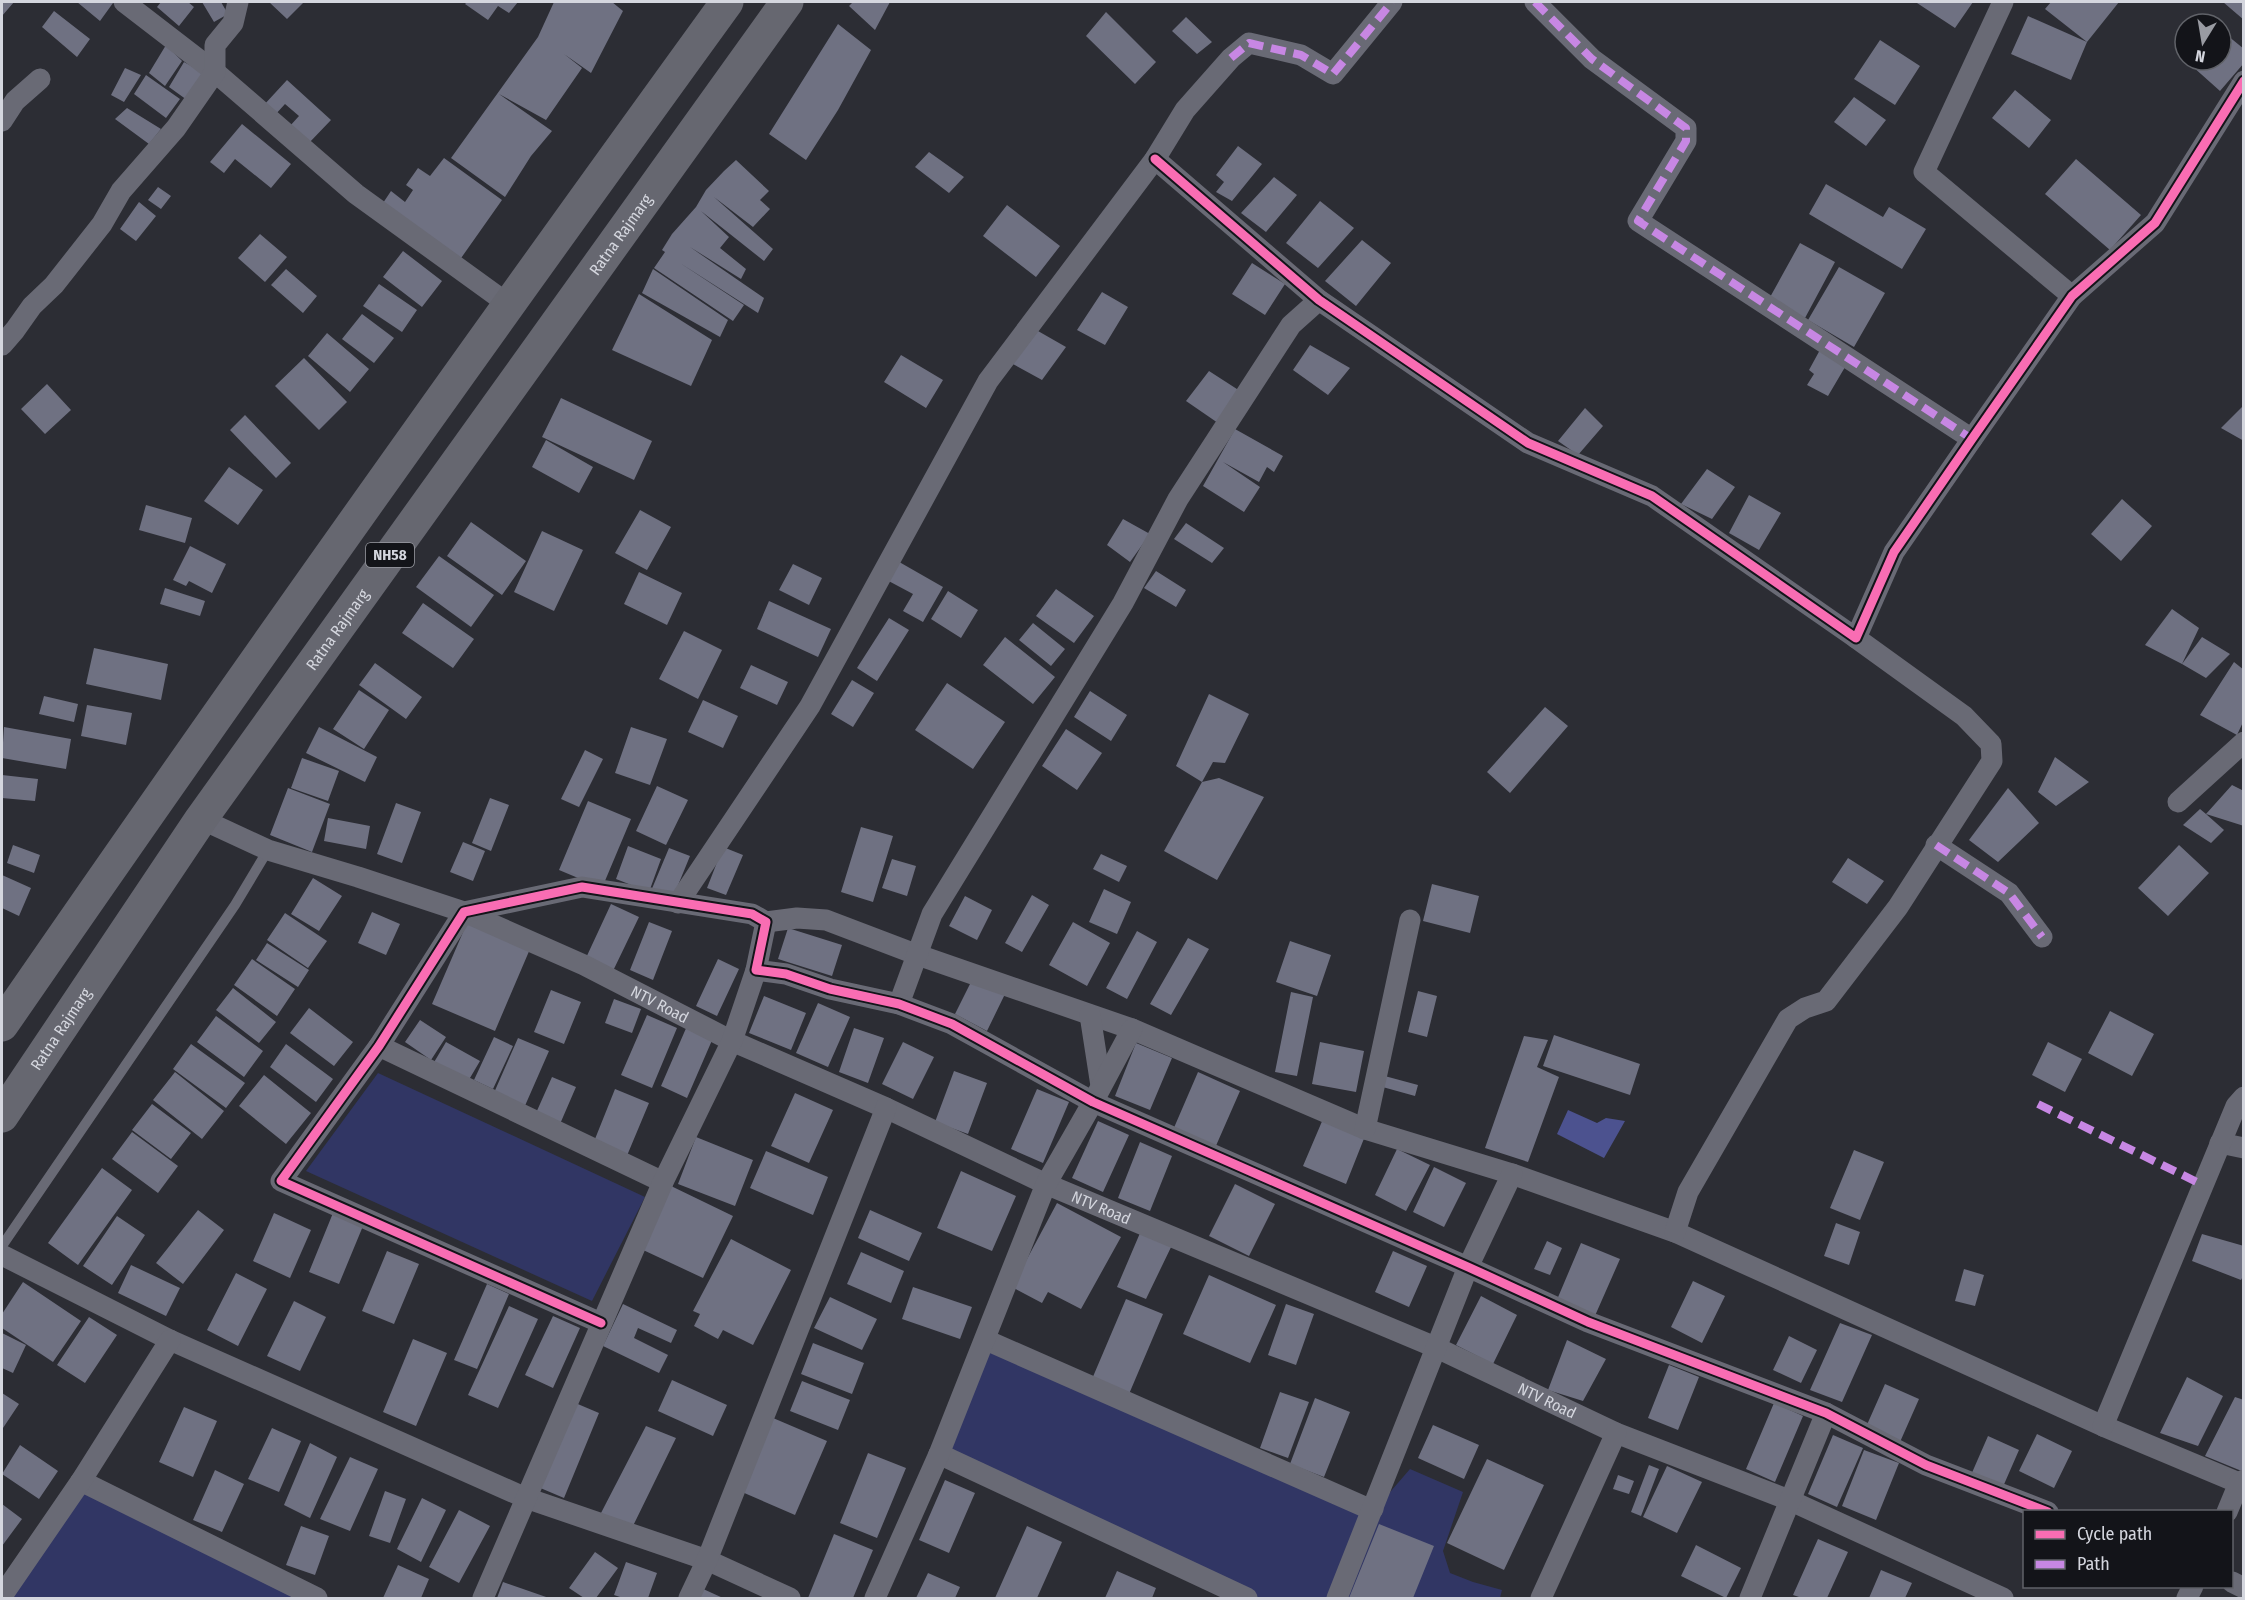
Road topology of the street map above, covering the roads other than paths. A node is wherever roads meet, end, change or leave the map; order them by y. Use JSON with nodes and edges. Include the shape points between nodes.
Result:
{"nodes":[{"id":1,"x":124,"y":2,"type":"edge"},
{"id":2,"x":238,"y":2,"type":"edge"},
{"id":3,"x":728,"y":2,"type":"edge"},
{"id":4,"x":787,"y":2,"type":"edge"},
{"id":5,"x":1392,"y":2,"type":"edge"},
{"id":6,"x":1535,"y":2,"type":"edge"},
{"id":7,"x":2003,"y":2,"type":"edge"},
{"id":8,"x":215,"y":72,"type":"junction"},
{"id":9,"x":40,"y":79,"type":"dead end"},
{"id":10,"x":2244,"y":81,"type":"edge"},
{"id":11,"x":2,"y":121,"type":"edge"},
{"id":12,"x":1155,"y":159,"type":"junction"},
{"id":13,"x":2072,"y":296,"type":"junction"},
{"id":14,"x":1319,"y":300,"type":"junction"},
{"id":15,"x":508,"y":304,"type":"junction"},
{"id":16,"x":2,"y":345,"type":"edge"},
{"id":17,"x":1972,"y":440,"type":"junction"},
{"id":18,"x":1857,"y":638,"type":"junction"},
{"id":19,"x":2244,"y":742,"type":"edge"},
{"id":20,"x":2178,"y":802,"type":"dead end"},
{"id":21,"x":201,"y":819,"type":"junction"},
{"id":22,"x":1936,"y":845,"type":"junction"},
{"id":23,"x":268,"y":850,"type":"junction"},
{"id":24,"x":678,"y":903,"type":"junction"},
{"id":25,"x":464,"y":912,"type":"junction"},
{"id":26,"x":1410,"y":920,"type":"dead end"},
{"id":27,"x":766,"y":922,"type":"junction"},
{"id":28,"x":2042,"y":938,"type":"dead end"},
{"id":29,"x":918,"y":955,"type":"junction"},
{"id":30,"x":756,"y":970,"type":"junction"},
{"id":31,"x":899,"y":1004,"type":"junction"},
{"id":32,"x":1090,"y":1015,"type":"junction"},
{"id":33,"x":2,"y":1025,"type":"edge"},
{"id":34,"x":1132,"y":1029,"type":"junction"},
{"id":35,"x":732,"y":1041,"type":"junction"},
{"id":36,"x":379,"y":1046,"type":"junction"},
{"id":37,"x":1097,"y":1094,"type":"junction"},
{"id":38,"x":2244,"y":1096,"type":"edge"},
{"id":39,"x":886,"y":1108,"type":"junction"},
{"id":40,"x":2,"y":1116,"type":"edge"},
{"id":41,"x":1365,"y":1129,"type":"junction"},
{"id":42,"x":2220,"y":1143,"type":"junction"},
{"id":43,"x":2244,"y":1148,"type":"edge"},
{"id":44,"x":1512,"y":1174,"type":"junction"},
{"id":45,"x":663,"y":1182,"type":"junction"},
{"id":46,"x":1046,"y":1184,"type":"junction"},
{"id":47,"x":1675,"y":1232,"type":"junction"},
{"id":48,"x":2,"y":1246,"type":"edge"},
{"id":49,"x":2,"y":1255,"type":"edge"},
{"id":50,"x":1468,"y":1267,"type":"junction"},
{"id":51,"x":601,"y":1323,"type":"junction"},
{"id":52,"x":170,"y":1340,"type":"junction"},
{"id":53,"x":986,"y":1340,"type":"junction"},
{"id":54,"x":1435,"y":1347,"type":"junction"},
{"id":55,"x":1826,"y":1413,"type":"junction"},
{"id":56,"x":2103,"y":1426,"type":"junction"},
{"id":57,"x":1616,"y":1433,"type":"junction"},
{"id":58,"x":939,"y":1454,"type":"junction"},
{"id":59,"x":81,"y":1481,"type":"junction"},
{"id":60,"x":2241,"y":1482,"type":"edge"},
{"id":61,"x":526,"y":1498,"type":"junction"},
{"id":62,"x":1789,"y":1500,"type":"junction"},
{"id":63,"x":1373,"y":1509,"type":"junction"},
{"id":64,"x":2043,"y":1510,"type":"edge"},
{"id":65,"x":2228,"y":1510,"type":"edge"},
{"id":66,"x":707,"y":1560,"type":"junction"},
{"id":67,"x":2,"y":1596,"type":"edge"},
{"id":68,"x":317,"y":1599,"type":"edge"},
{"id":69,"x":483,"y":1599,"type":"edge"},
{"id":70,"x":690,"y":1599,"type":"edge"},
{"id":71,"x":790,"y":1599,"type":"edge"},
{"id":72,"x":875,"y":1599,"type":"edge"},
{"id":73,"x":1247,"y":1599,"type":"edge"},
{"id":74,"x":1337,"y":1599,"type":"edge"},
{"id":75,"x":1541,"y":1599,"type":"edge"},
{"id":76,"x":1750,"y":1599,"type":"edge"},
{"id":77,"x":2003,"y":1599,"type":"edge"}],
"edges":[{"from":1,"to":8,"type":"street"},
{"from":2,"to":8,"type":"street","via":[[233,23],[215,45]]},
{"from":3,"to":15,"type":"highway","number":"NH58"},
{"from":4,"to":21,"type":"highway","name":"Ratna Rajmarg","number":"NH58"},
{"from":5,"to":12,"type":"street","via":[[1332,75],[1301,55],[1249,42],[1185,110]]},
{"from":6,"to":17,"type":"street","via":[[1592,59],[1686,128],[1686,141],[1638,221]]},
{"from":7,"to":13,"type":"street","via":[[1924,171]]},
{"from":8,"to":15,"type":"street","via":[[356,194]]},
{"from":8,"to":16,"type":"street","via":[[176,128],[120,191],[102,224]]},
{"from":9,"to":11,"type":"street","via":[[15,101]]},
{"from":10,"to":13,"type":"street","via":[[2155,223]]},
{"from":12,"to":14,"type":"street"},
{"from":12,"to":24,"type":"street","via":[[988,381],[810,705]]},
{"from":13,"to":17,"type":"street"},
{"from":14,"to":18,"type":"street","via":[[1528,443],[1652,496]]},
{"from":14,"to":29,"type":"street","via":[[1291,325],[1178,499],[1123,603],[932,914]]},
{"from":15,"to":33,"type":"highway","number":"NH58"},
{"from":17,"to":18,"type":"street","via":[[1894,552]]},
{"from":18,"to":22,"type":"street","via":[[1964,716],[1991,744],[1992,761]]},
{"from":19,"to":20,"type":"street"},
{"from":21,"to":23,"type":"street","name":"NTV Road"},
{"from":21,"to":40,"type":"highway","name":"Ratna Rajmarg","number":"NH58"},
{"from":22,"to":28,"type":"street","via":[[2008,893]]},
{"from":22,"to":47,"type":"street","via":[[1898,907],[1827,1001],[1788,1019],[1688,1192]]},
{"from":23,"to":25,"type":"street","name":"NTV Road"},
{"from":23,"to":48,"type":"lane","via":[[235,905]]},
{"from":24,"to":25,"type":"street","via":[[582,887]]},
{"from":24,"to":27,"type":"street","via":[[752,914]]},
{"from":25,"to":35,"type":"street","name":"NTV Road","via":[[584,965]]},
{"from":25,"to":36,"type":"street"},
{"from":26,"to":41,"type":"street"},
{"from":27,"to":29,"type":"street","via":[[826,920]]},
{"from":27,"to":30,"type":"street"},
{"from":29,"to":31,"type":"street"},
{"from":29,"to":32,"type":"street"},
{"from":30,"to":31,"type":"street"},
{"from":30,"to":35,"type":"street"},
{"from":31,"to":37,"type":"street","via":[[952,1024]]},
{"from":32,"to":34,"type":"street"},
{"from":32,"to":37,"type":"street"},
{"from":34,"to":37,"type":"street"},
{"from":34,"to":41,"type":"street"},
{"from":35,"to":39,"type":"street","name":"NTV Road"},
{"from":35,"to":45,"type":"street"},
{"from":36,"to":45,"type":"street"},
{"from":36,"to":51,"type":"street","via":[[281,1181]]},
{"from":37,"to":46,"type":"street"},
{"from":37,"to":50,"type":"street"},
{"from":38,"to":42,"type":"street"},
{"from":39,"to":46,"type":"street","name":"NTV Road"},
{"from":39,"to":66,"type":"street"},
{"from":41,"to":44,"type":"street"},
{"from":42,"to":43,"type":"street"},
{"from":42,"to":56,"type":"street"},
{"from":44,"to":47,"type":"street"},
{"from":44,"to":50,"type":"street"},
{"from":45,"to":51,"type":"street"},
{"from":46,"to":53,"type":"street"},
{"from":46,"to":54,"type":"street","name":"NTV Road"},
{"from":47,"to":56,"type":"street"},
{"from":49,"to":52,"type":"street"},
{"from":50,"to":54,"type":"street"},
{"from":50,"to":55,"type":"street","via":[[1636,1342]]},
{"from":51,"to":61,"type":"street"},
{"from":52,"to":59,"type":"street"},
{"from":52,"to":61,"type":"street"},
{"from":53,"to":58,"type":"street"},
{"from":53,"to":63,"type":"street"},
{"from":54,"to":57,"type":"street","name":"NTV Road"},
{"from":54,"to":63,"type":"street"},
{"from":55,"to":62,"type":"street"},
{"from":55,"to":64,"type":"street","via":[[1926,1465]]},
{"from":56,"to":60,"type":"street"},
{"from":57,"to":62,"type":"street","name":"NTV Road"},
{"from":57,"to":75,"type":"street"},
{"from":58,"to":72,"type":"street"},
{"from":58,"to":73,"type":"street"},
{"from":59,"to":67,"type":"street"},
{"from":59,"to":68,"type":"street"},
{"from":60,"to":65,"type":"street"},
{"from":61,"to":66,"type":"street"},
{"from":61,"to":69,"type":"street"},
{"from":62,"to":76,"type":"street"},
{"from":62,"to":77,"type":"street","name":"NTV Road"},
{"from":63,"to":74,"type":"street"},
{"from":66,"to":70,"type":"street"},
{"from":66,"to":71,"type":"street"}]}
